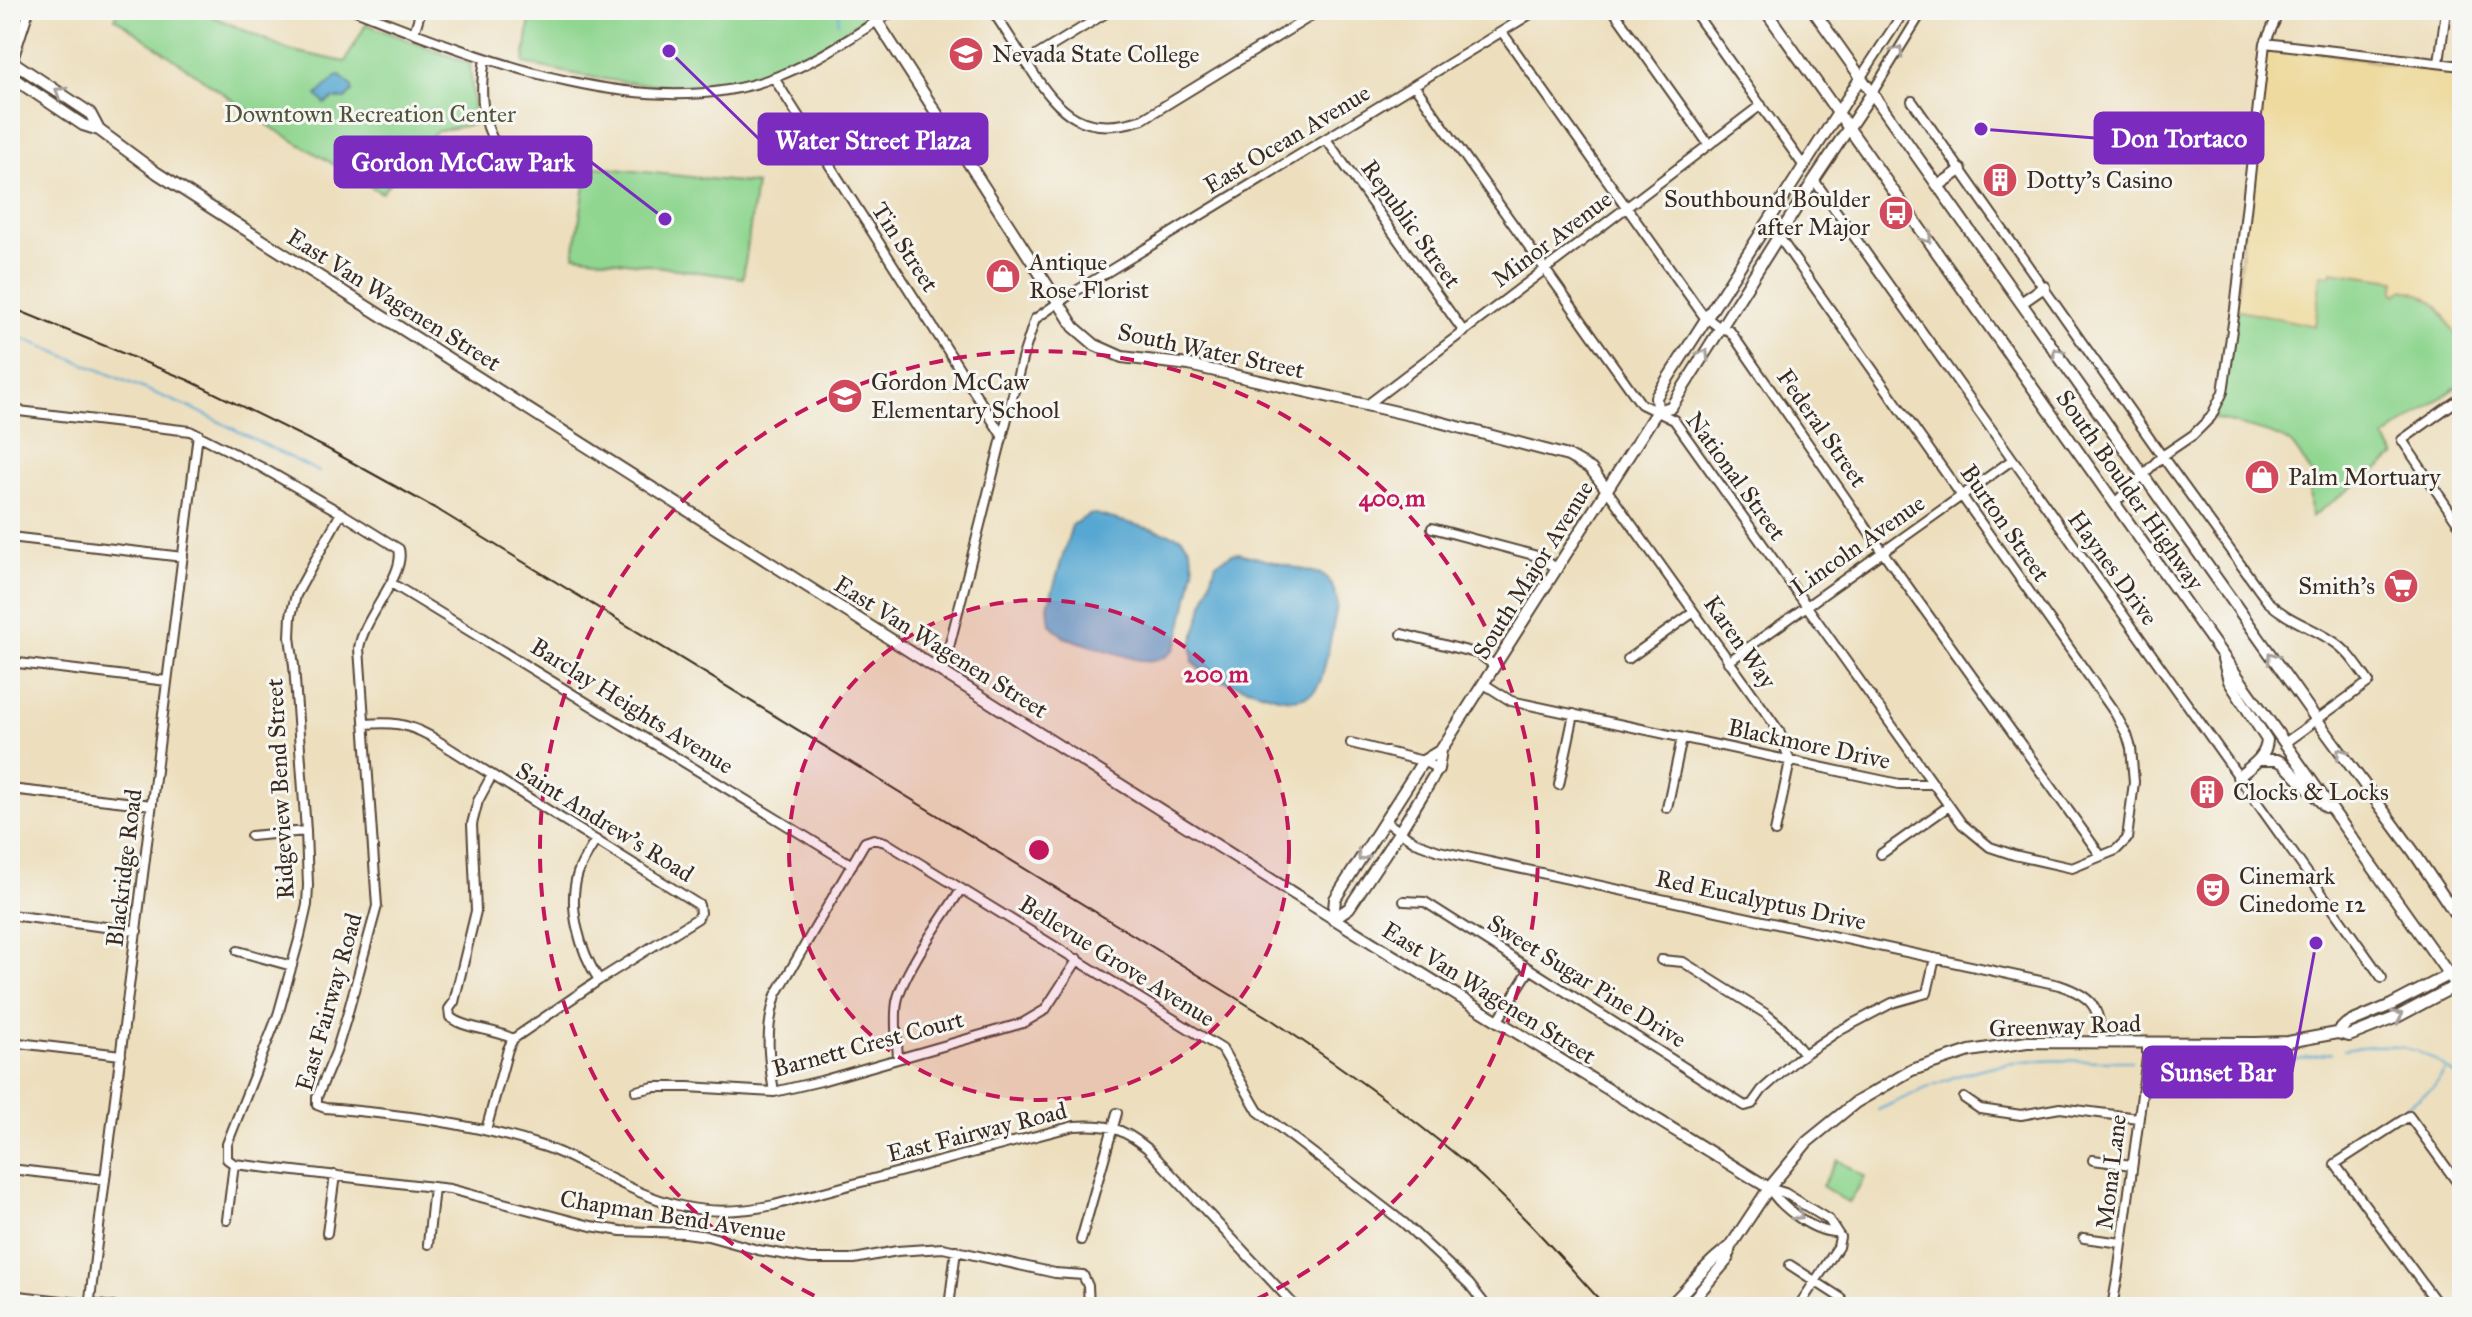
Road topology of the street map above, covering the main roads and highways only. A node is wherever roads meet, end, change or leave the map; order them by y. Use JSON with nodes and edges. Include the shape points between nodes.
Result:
{"nodes":[{"id":1,"x":870,"y":10,"type":"edge"},
{"id":2,"x":1765,"y":10,"type":"edge"},
{"id":3,"x":1813,"y":10,"type":"edge"},
{"id":4,"x":11,"y":64,"type":"edge"},
{"id":5,"x":10,"y":76,"type":"edge"},
{"id":6,"x":1861,"y":77,"type":"junction"},
{"id":7,"x":1872,"y":93,"type":"junction"},
{"id":8,"x":1839,"y":114,"type":"junction"},
{"id":9,"x":1849,"y":129,"type":"junction"},
{"id":10,"x":99,"y":130,"type":"junction"},
{"id":11,"x":1961,"y":170,"type":"road end"},
{"id":12,"x":1938,"y":186,"type":"junction"},
{"id":13,"x":2044,"y":287,"type":"road end"},
{"id":14,"x":2021,"y":303,"type":"junction"},
{"id":15,"x":1657,"y":411,"type":"junction"},
{"id":16,"x":1607,"y":490,"type":"junction"},
{"id":17,"x":2221,"y":652,"type":"junction"},
{"id":18,"x":1441,"y":750,"type":"junction"},
{"id":19,"x":2259,"y":760,"type":"junction"},
{"id":20,"x":2238,"y":777,"type":"road end"},
{"id":21,"x":2342,"y":822,"type":"junction"},
{"id":22,"x":1333,"y":919,"type":"junction"},
{"id":23,"x":2462,"y":924,"type":"edge"},
{"id":24,"x":2462,"y":968,"type":"edge"},
{"id":25,"x":2449,"y":975,"type":"junction"},
{"id":26,"x":2460,"y":987,"type":"edge"},
{"id":27,"x":2337,"y":1033,"type":"junction"},
{"id":28,"x":1769,"y":1188,"type":"junction"},
{"id":29,"x":1730,"y":1247,"type":"junction"},
{"id":30,"x":1668,"y":1307,"type":"edge"},
{"id":31,"x":1687,"y":1307,"type":"edge"}],
"edges":[{"from":1,"to":16,"type":"main road","name":"South Water Street","via":[[1058,303],[1095,345],[1122,357],[1189,365],[1568,456],[1591,469]]},
{"from":2,"to":8,"type":"main road","name":"South Boulder Highway"},
{"from":3,"to":6,"type":"main road","name":"South Boulder Highway"},
{"from":10,"to":4,"type":"main road","name":"East Van Wagenen Street","one_way":true,"via":[[90,113]]},
{"from":5,"to":10,"type":"main road","name":"East Van Wagenen Street","via":[[83,125]]},
{"from":6,"to":7,"type":"main road","name":"South Boulder Highway"},
{"from":6,"to":8,"type":"main road","name":"South Major Avenue"},
{"from":7,"to":9,"type":"main road","name":"South Major Avenue"},
{"from":7,"to":12,"type":"main road","name":"South Boulder Highway"},
{"from":8,"to":9,"type":"main road","name":"South Boulder Highway"},
{"from":8,"to":15,"type":"main road","name":"South Major Avenue","via":[[1656,397]]},
{"from":15,"to":9,"type":"main road","name":"South Major Avenue","one_way":true,"via":[[1671,407]]},
{"from":9,"to":17,"type":"main road","name":"South Boulder Highway","one_way":true},
{"from":10,"to":22,"type":"main road","name":"East Van Wagenen Street","via":[[157,173]]},
{"from":11,"to":12,"type":"main road"},
{"from":12,"to":14,"type":"main road","name":"South Boulder Highway"},
{"from":13,"to":14,"type":"main road"},
{"from":23,"to":14,"type":"main road","name":"South Boulder Highway","one_way":true},
{"from":15,"to":16,"type":"main road","name":"South Major Avenue"},
{"from":16,"to":18,"type":"main road","name":"South Major Avenue"},
{"from":17,"to":19,"type":"main road","via":[[2229,681],[2267,740]]},
{"from":17,"to":21,"type":"main road","name":"South Boulder Highway"},
{"from":18,"to":22,"type":"main road","name":"South Major Avenue","via":[[1438,769],[1400,831],[1349,908]]},
{"from":18,"to":22,"type":"main road","name":"South Major Avenue","one_way":true,"via":[[1423,761],[1335,899]]},
{"from":19,"to":20,"type":"main road"},
{"from":19,"to":21,"type":"main road","via":[[2283,763]]},
{"from":21,"to":25,"type":"main road","name":"South Boulder Highway"},
{"from":22,"to":28,"type":"main road","name":"East Van Wagenen Street"},
{"from":24,"to":25,"type":"main road","name":"Greenway Road"},
{"from":25,"to":26,"type":"main road","name":"South Boulder Highway"},
{"from":25,"to":27,"type":"main road","name":"Greenway Road"},
{"from":27,"to":26,"type":"main road","name":"Greenway Road","one_way":true,"via":[[2349,1036],[2368,1030]]},
{"from":27,"to":28,"type":"main road","name":"Greenway Road","via":[[2288,1042],[2027,1042],[1946,1058],[1912,1070],[1838,1114]]},
{"from":28,"to":29,"type":"main road","name":"Greenway Road"},
{"from":29,"to":30,"type":"main road","name":"Greenway Road"},
{"from":29,"to":31,"type":"main road","name":"Greenway Road","via":[[1727,1260]]}]}
